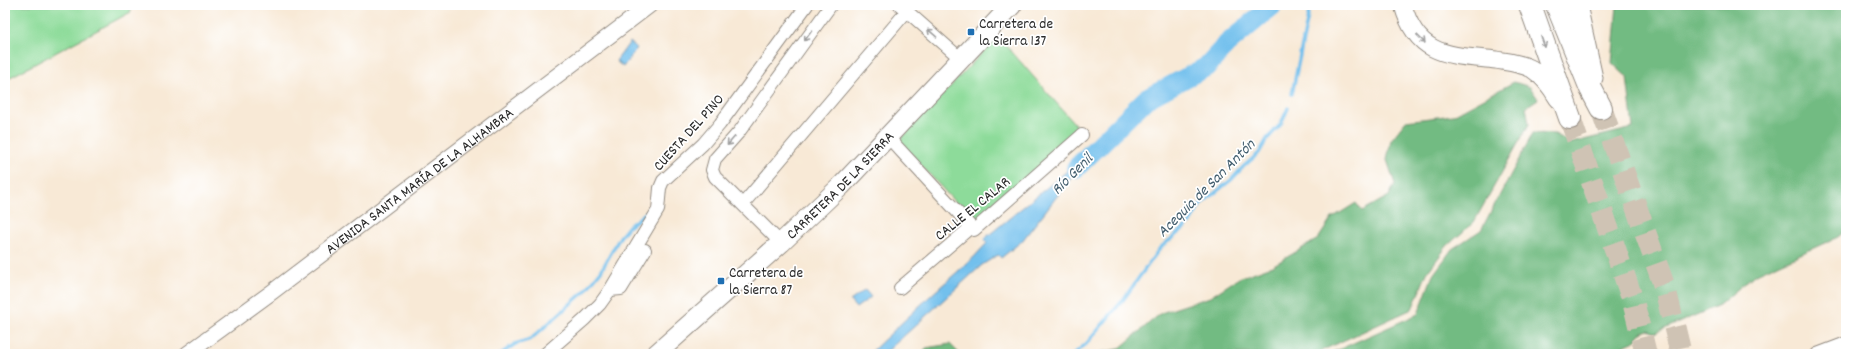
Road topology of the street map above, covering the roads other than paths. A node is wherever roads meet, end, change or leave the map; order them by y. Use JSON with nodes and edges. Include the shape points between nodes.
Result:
{"nodes":[{"id":1,"x":650,"y":5,"type":"edge"},
{"id":2,"x":807,"y":5,"type":"edge"},
{"id":3,"x":831,"y":5,"type":"edge"},
{"id":4,"x":1403,"y":5,"type":"edge"},
{"id":5,"x":1530,"y":5,"type":"edge"},
{"id":6,"x":1557,"y":5,"type":"edge"},
{"id":7,"x":1578,"y":5,"type":"edge"},
{"id":8,"x":1009,"y":7,"type":"edge"},
{"id":9,"x":903,"y":8,"type":"edge"},
{"id":10,"x":961,"y":59,"type":"junction"},
{"id":11,"x":1601,"y":108,"type":"joint"},
{"id":12,"x":1570,"y":118,"type":"joint"},
{"id":13,"x":1082,"y":135,"type":"dead end"},
{"id":14,"x":888,"y":137,"type":"junction"},
{"id":15,"x":743,"y":204,"type":"junction"},
{"id":16,"x":971,"y":227,"type":"junction"},
{"id":17,"x":781,"y":243,"type":"junction"},
{"id":18,"x":646,"y":250,"type":"dead end"},
{"id":19,"x":900,"y":288,"type":"dead end"},
{"id":20,"x":610,"y":290,"type":"junction"},
{"id":21,"x":1846,"y":343,"type":"edge"},
{"id":22,"x":187,"y":354,"type":"edge"},
{"id":23,"x":545,"y":354,"type":"edge"},
{"id":24,"x":656,"y":354,"type":"edge"},
{"id":25,"x":1817,"y":354,"type":"edge"}],
"edges":[{"from":1,"to":22,"type":"street","name":"AVENIDA SANTA MARÍA DE LA ALHAMBRA"},
{"from":2,"to":20,"type":"street","name":"CUESTA DEL PINO","via":[[720,124],[663,182],[658,210]]},
{"from":3,"to":15,"type":"street","one_way":true,"via":[[739,132],[715,159],[712,170],[715,177]]},
{"from":4,"to":12,"type":"main road","one_way":true,"via":[[1412,27],[1425,43],[1434,49],[1456,56],[1511,62],[1531,69],[1549,85]]},
{"from":5,"to":12,"type":"highway","one_way":true},
{"from":6,"to":11,"type":"highway"},
{"from":7,"to":11,"type":"main road"},
{"from":8,"to":10,"type":"main road","name":"CARRETERA DE LA SIERRA"},
{"from":10,"to":9,"type":"street","one_way":true},
{"from":9,"to":15,"type":"street","via":[[835,96]]},
{"from":10,"to":14,"type":"main road","name":"CARRETERA DE LA SIERRA"},
{"from":13,"to":16,"type":"street","name":"CALLE EL CALAR","via":[[974,230]]},
{"from":14,"to":16,"type":"street"},
{"from":14,"to":17,"type":"main road","name":"CARRETERA DE LA SIERRA"},
{"from":15,"to":17,"type":"street"},
{"from":16,"to":19,"type":"street","name":"CALLE EL CALAR"},
{"from":17,"to":24,"type":"main road","name":"CARRETERA DE LA SIERRA"},
{"from":18,"to":20,"type":"street","via":[[622,288]]},
{"from":20,"to":23,"type":"street","name":"CUESTA DEL PINO","via":[[584,320]]},
{"from":21,"to":25,"type":"street"}]}
